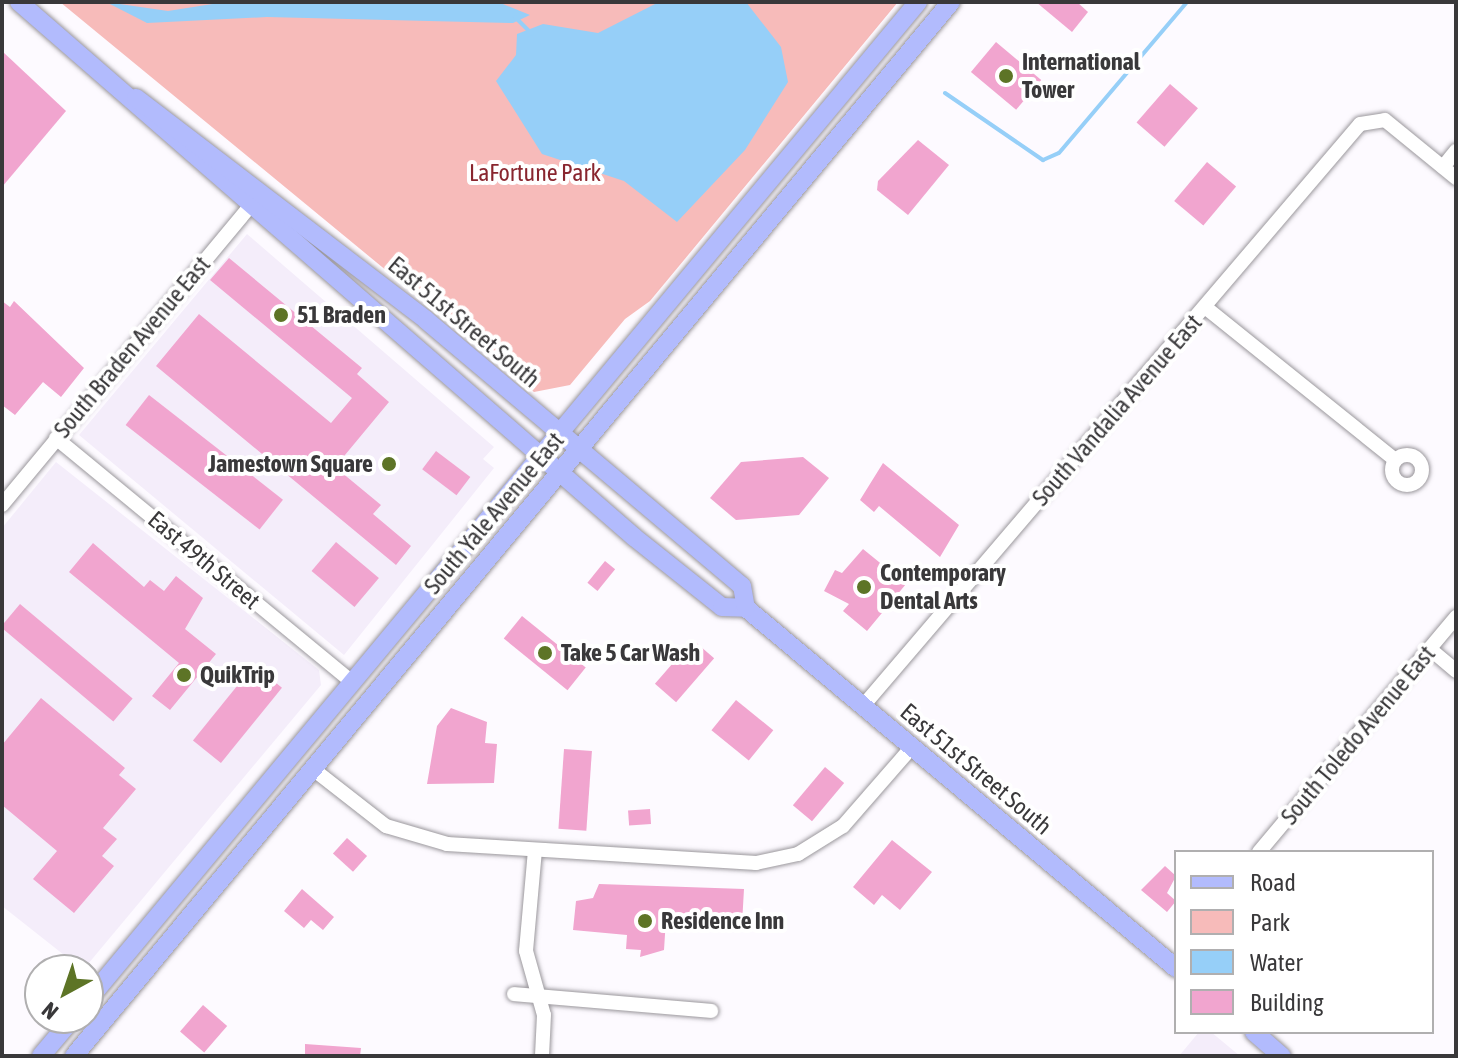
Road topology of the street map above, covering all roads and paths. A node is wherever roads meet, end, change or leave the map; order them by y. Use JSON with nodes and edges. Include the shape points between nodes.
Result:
{"nodes":[{"id":1,"x":19,"y":2,"type":"edge"},
{"id":2,"x":918,"y":2,"type":"edge"},
{"id":3,"x":951,"y":2,"type":"edge"},
{"id":4,"x":129,"y":94,"type":"junction"},
{"id":5,"x":1456,"y":151,"type":"edge"},
{"id":6,"x":1443,"y":167,"type":"junction"},
{"id":7,"x":1456,"y":178,"type":"edge"},
{"id":8,"x":264,"y":190,"type":"junction"},
{"id":9,"x":248,"y":208,"type":"junction"},
{"id":10,"x":1205,"y":307,"type":"junction"},
{"id":11,"x":560,"y":433,"type":"junction"},
{"id":12,"x":56,"y":438,"type":"junction"},
{"id":13,"x":579,"y":449,"type":"junction"},
{"id":14,"x":540,"y":457,"type":"junction"},
{"id":15,"x":1395,"y":460,"type":"dead end"},
{"id":16,"x":559,"y":473,"type":"junction"},
{"id":17,"x":2,"y":505,"type":"edge"},
{"id":18,"x":746,"y":608,"type":"junction"},
{"id":19,"x":1456,"y":617,"type":"edge"},
{"id":20,"x":1430,"y":649,"type":"junction"},
{"id":21,"x":1456,"y":671,"type":"edge"},
{"id":22,"x":352,"y":682,"type":"junction"},
{"id":23,"x":371,"y":699,"type":"junction"},
{"id":24,"x":863,"y":706,"type":"junction"},
{"id":25,"x":912,"y":747,"type":"junction"},
{"id":26,"x":313,"y":769,"type":"junction"},
{"id":27,"x":535,"y":850,"type":"junction"},
{"id":28,"x":1261,"y":850,"type":"edge"},
{"id":29,"x":185,"y":883,"type":"junction"},
{"id":30,"x":204,"y":899,"type":"junction"},
{"id":31,"x":1173,"y":960,"type":"edge"},
{"id":32,"x":104,"y":981,"type":"edge"},
{"id":33,"x":514,"y":994,"type":"dead end"},
{"id":34,"x":539,"y":996,"type":"junction"},
{"id":35,"x":711,"y":1011,"type":"dead end"},
{"id":36,"x":60,"y":1034,"type":"edge"},
{"id":37,"x":1256,"y":1034,"type":"edge"},
{"id":38,"x":54,"y":1041,"type":"junction"},
{"id":39,"x":41,"y":1056,"type":"edge"},
{"id":40,"x":73,"y":1056,"type":"edge"},
{"id":41,"x":542,"y":1056,"type":"edge"},
{"id":42,"x":1282,"y":1056,"type":"edge"}],
"edges":[{"from":1,"to":4,"type":"main road","name":"East 51st Street South"},
{"from":2,"to":11,"type":"main road","name":"South Yale Avenue East"},
{"from":3,"to":13,"type":"main road","name":"South Yale Avenue East"},
{"from":4,"to":8,"type":"main road","name":"East 51st Street South"},
{"from":4,"to":9,"type":"main road","name":"East 51st Street South"},
{"from":5,"to":6,"type":"street"},
{"from":6,"to":7,"type":"street"},
{"from":6,"to":10,"type":"street","name":"South Vandalia Avenue East","via":[[1373,118]]},
{"from":8,"to":9,"type":"street","name":"South Braden Avenue East"},
{"from":8,"to":11,"type":"main road","name":"East 51st Street South"},
{"from":9,"to":12,"type":"street","name":"South Braden Avenue East"},
{"from":9,"to":14,"type":"main road","name":"East 51st Street South"},
{"from":10,"to":15,"type":"street"},
{"from":10,"to":24,"type":"street","name":"South Vandalia Avenue East"},
{"from":11,"to":13,"type":"main road","name":"East 51st Street South"},
{"from":11,"to":14,"type":"main road","name":"South Yale Avenue East"},
{"from":12,"to":17,"type":"street","name":"South Braden Avenue East"},
{"from":12,"to":22,"type":"street","name":"East 49th Street"},
{"from":13,"to":16,"type":"main road","name":"South Yale Avenue East"},
{"from":13,"to":18,"type":"main road","name":"East 51st Street South","via":[[742,586]]},
{"from":14,"to":16,"type":"main road","name":"East 51st Street South"},
{"from":14,"to":22,"type":"main road","name":"South Yale Avenue East"},
{"from":16,"to":18,"type":"main road","name":"East 51st Street South","via":[[722,607]]},
{"from":16,"to":23,"type":"main road","name":"South Yale Avenue East"},
{"from":18,"to":24,"type":"main road","name":"East 51st Street South"},
{"from":19,"to":20,"type":"street","name":"South Toledo Avenue East"},
{"from":20,"to":21,"type":"street"},
{"from":20,"to":28,"type":"street","name":"South Toledo Avenue East"},
{"from":22,"to":23,"type":"main road"},
{"from":22,"to":29,"type":"main road","name":"South Yale Avenue East"},
{"from":23,"to":26,"type":"main road","name":"South Yale Avenue East"},
{"from":24,"to":25,"type":"main road","name":"East 51st Street South"},
{"from":25,"to":27,"type":"street","via":[[843,826],[787,859]]},
{"from":25,"to":31,"type":"main road","name":"East 51st Street South"},
{"from":26,"to":27,"type":"street","via":[[403,833]]},
{"from":26,"to":30,"type":"main road","name":"South Yale Avenue East"},
{"from":27,"to":34,"type":"street","via":[[526,951]]},
{"from":29,"to":30,"type":"main road"},
{"from":29,"to":32,"type":"main road","name":"South Yale Avenue East"},
{"from":30,"to":40,"type":"main road","name":"South Yale Avenue East"},
{"from":33,"to":34,"type":"street"},
{"from":34,"to":35,"type":"street"},
{"from":34,"to":41,"type":"street"},
{"from":36,"to":38,"type":"main road"},
{"from":37,"to":42,"type":"main road"},
{"from":38,"to":39,"type":"main road"},
{"from":38,"to":40,"type":"main road"}]}
